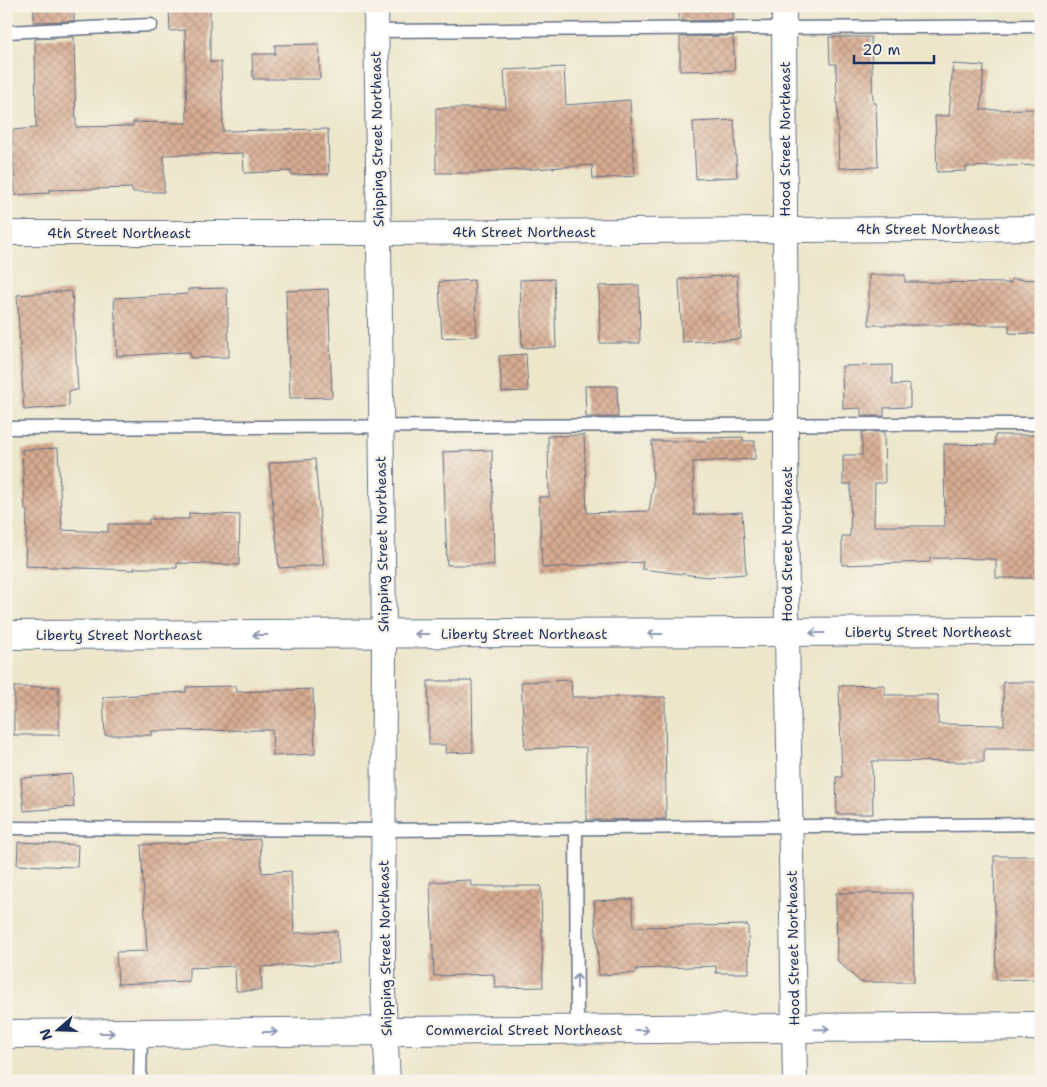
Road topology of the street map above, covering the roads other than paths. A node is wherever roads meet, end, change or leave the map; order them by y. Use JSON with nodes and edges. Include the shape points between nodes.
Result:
{"nodes":[{"id":1,"x":376,"y":6,"type":"edge"},
{"id":2,"x":784,"y":17,"type":"edge"},
{"id":3,"x":151,"y":25,"type":"dead end"},
{"id":4,"x":1041,"y":26,"type":"edge"},
{"id":5,"x":376,"y":30,"type":"junction"},
{"id":6,"x":6,"y":32,"type":"edge"},
{"id":7,"x":1041,"y":228,"type":"edge"},
{"id":8,"x":785,"y":230,"type":"junction"},
{"id":9,"x":6,"y":232,"type":"edge"},
{"id":10,"x":378,"y":233,"type":"junction"},
{"id":11,"x":786,"y":423,"type":"junction"},
{"id":12,"x":1041,"y":424,"type":"edge"},
{"id":13,"x":6,"y":428,"type":"edge"},
{"id":14,"x":380,"y":428,"type":"junction"},
{"id":15,"x":1041,"y":631,"type":"edge"},
{"id":16,"x":384,"y":634,"type":"junction"},
{"id":17,"x":787,"y":634,"type":"junction"},
{"id":18,"x":6,"y":636,"type":"edge"},
{"id":19,"x":1041,"y":824,"type":"edge"},
{"id":20,"x":791,"y":825,"type":"junction"},
{"id":21,"x":576,"y":827,"type":"junction"},
{"id":22,"x":6,"y":828,"type":"edge"},
{"id":23,"x":384,"y":830,"type":"junction"},
{"id":24,"x":1041,"y":1026,"type":"edge"},
{"id":25,"x":794,"y":1029,"type":"junction"},
{"id":26,"x":577,"y":1030,"type":"junction"},
{"id":27,"x":386,"y":1031,"type":"junction"},
{"id":28,"x":141,"y":1032,"type":"junction"},
{"id":29,"x":6,"y":1034,"type":"edge"},
{"id":30,"x":140,"y":1081,"type":"edge"},
{"id":31,"x":388,"y":1081,"type":"edge"},
{"id":32,"x":795,"y":1081,"type":"edge"}],
"edges":[{"from":1,"to":5,"type":"street","name":"Shipping Street Northeast"},
{"from":2,"to":4,"type":"lane"},
{"from":2,"to":5,"type":"lane"},
{"from":2,"to":8,"type":"street","name":"Hood Street Northeast"},
{"from":3,"to":6,"type":"lane"},
{"from":5,"to":10,"type":"street","name":"Shipping Street Northeast"},
{"from":7,"to":8,"type":"street","name":"4th Street Northeast"},
{"from":8,"to":10,"type":"street","name":"4th Street Northeast"},
{"from":8,"to":11,"type":"street","name":"Hood Street Northeast"},
{"from":9,"to":10,"type":"street","name":"4th Street Northeast"},
{"from":10,"to":14,"type":"street","name":"Shipping Street Northeast"},
{"from":11,"to":12,"type":"lane"},
{"from":11,"to":14,"type":"lane"},
{"from":11,"to":17,"type":"street","name":"Hood Street Northeast"},
{"from":13,"to":14,"type":"lane"},
{"from":14,"to":16,"type":"street","name":"Shipping Street Northeast"},
{"from":15,"to":17,"type":"highway","name":"Liberty Street Northeast","one_way":true},
{"from":17,"to":16,"type":"highway","name":"Liberty Street Northeast","one_way":true},
{"from":16,"to":18,"type":"highway","name":"Liberty Street Northeast","one_way":true},
{"from":16,"to":23,"type":"street","name":"Shipping Street Northeast"},
{"from":17,"to":20,"type":"street","name":"Hood Street Northeast"},
{"from":19,"to":20,"type":"lane"},
{"from":20,"to":21,"type":"lane"},
{"from":20,"to":25,"type":"street","name":"Hood Street Northeast"},
{"from":21,"to":23,"type":"lane"},
{"from":26,"to":21,"type":"lane","one_way":true},
{"from":22,"to":23,"type":"lane"},
{"from":23,"to":27,"type":"street","name":"Shipping Street Northeast"},
{"from":25,"to":24,"type":"highway","name":"Commercial Street Northeast","one_way":true},
{"from":26,"to":25,"type":"highway","name":"Commercial Street Northeast","one_way":true},
{"from":25,"to":32,"type":"street","name":"Hood Street Northeast"},
{"from":26,"to":27,"type":"highway","name":"Commercial Street Northeast"},
{"from":28,"to":27,"type":"highway","name":"Commercial Street Northeast","one_way":true},
{"from":27,"to":31,"type":"street","name":"Shipping Street Northeast"},
{"from":29,"to":28,"type":"highway","name":"Commercial Street Northeast","one_way":true},
{"from":28,"to":30,"type":"lane"}]}
